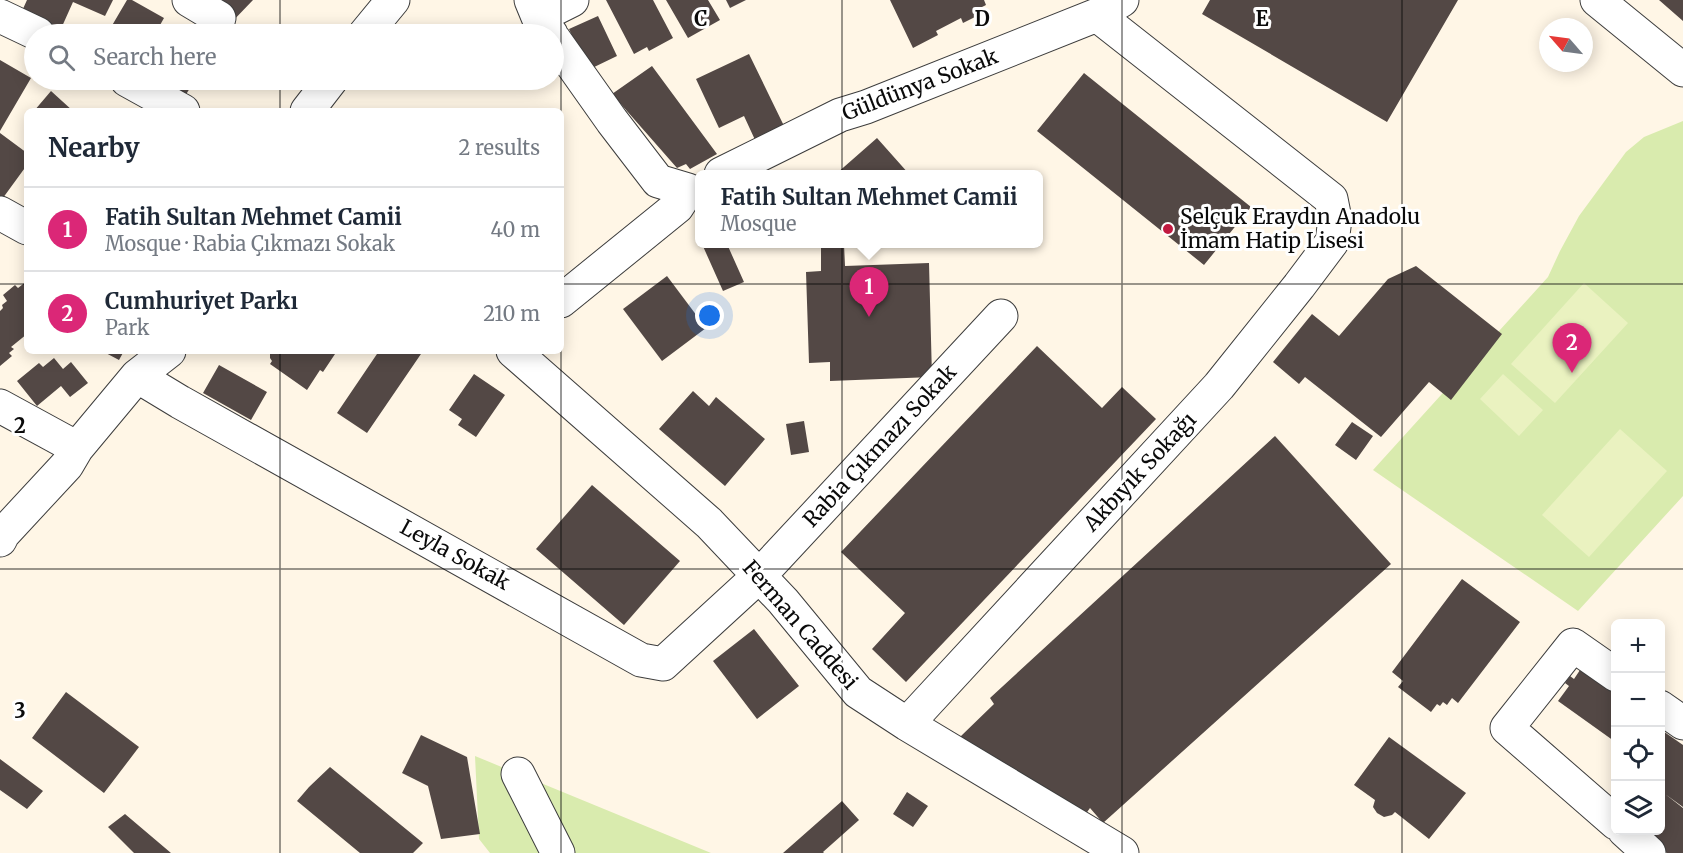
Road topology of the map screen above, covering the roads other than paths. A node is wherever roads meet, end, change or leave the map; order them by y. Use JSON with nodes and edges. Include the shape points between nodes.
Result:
{"nodes":[{"id":1,"x":189,"y":0,"type":"edge"},
{"id":2,"x":393,"y":0,"type":"edge"},
{"id":3,"x":572,"y":0,"type":"edge"},
{"id":4,"x":1596,"y":0,"type":"edge"},
{"id":5,"x":1109,"y":8,"type":"edge"},
{"id":6,"x":0,"y":16,"type":"edge"},
{"id":7,"x":219,"y":18,"type":"dead end"},
{"id":8,"x":543,"y":22,"type":"edge"},
{"id":9,"x":373,"y":24,"type":"edge"},
{"id":10,"x":24,"y":27,"type":"edge"},
{"id":11,"x":564,"y":52,"type":"edge"},
{"id":12,"x":1683,"y":70,"type":"edge"},
{"id":13,"x":145,"y":90,"type":"edge"},
{"id":14,"x":323,"y":90,"type":"edge"},
{"id":15,"x":178,"y":108,"type":"edge"},
{"id":16,"x":309,"y":108,"type":"edge"},
{"id":17,"x":729,"y":170,"type":"edge"},
{"id":18,"x":694,"y":187,"type":"edge"},
{"id":19,"x":0,"y":213,"type":"edge"},
{"id":20,"x":24,"y":226,"type":"edge"},
{"id":21,"x":564,"y":299,"type":"edge"},
{"id":22,"x":1001,"y":316,"type":"dead end"},
{"id":23,"x":165,"y":354,"type":"edge"},
{"id":24,"x":517,"y":354,"type":"edge"},
{"id":25,"x":137,"y":376,"type":"junction"},
{"id":26,"x":0,"y":406,"type":"edge"},
{"id":27,"x":77,"y":448,"type":"junction"},
{"id":28,"x":0,"y":540,"type":"edge"},
{"id":29,"x":759,"y":576,"type":"junction"},
{"id":30,"x":1613,"y":673,"type":"edge"},
{"id":31,"x":1665,"y":710,"type":"edge"},
{"id":32,"x":1683,"y":723,"type":"edge"},
{"id":33,"x":907,"y":724,"type":"junction"},
{"id":34,"x":518,"y":774,"type":"dead end"},
{"id":35,"x":1611,"y":819,"type":"edge"},
{"id":36,"x":1629,"y":835,"type":"edge"},
{"id":37,"x":558,"y":853,"type":"edge"},
{"id":38,"x":1122,"y":853,"type":"edge"},
{"id":39,"x":1649,"y":853,"type":"edge"}],
"edges":[{"from":1,"to":7,"type":"street"},
{"from":2,"to":9,"type":"street"},
{"from":3,"to":8,"type":"street"},
{"from":4,"to":12,"type":"street"},
{"from":5,"to":17,"type":"street","name":"Güldünya Sokak","via":[[840,115]]},
{"from":5,"to":33,"type":"street","name":"Akbıyık Sokağı","via":[[1331,199],[1335,219],[1332,242],[1219,386]]},
{"from":6,"to":10,"type":"street"},
{"from":11,"to":18,"type":"street","via":[[658,181]]},
{"from":13,"to":15,"type":"street"},
{"from":14,"to":16,"type":"street"},
{"from":18,"to":21,"type":"street","via":[[677,207]]},
{"from":19,"to":20,"type":"street"},
{"from":22,"to":29,"type":"street","name":"Rabia Çıkmazı Sokak"},
{"from":23,"to":25,"type":"street"},
{"from":24,"to":29,"type":"street","name":"Ferman Caddesi","via":[[709,523]]},
{"from":25,"to":27,"type":"street"},
{"from":25,"to":29,"type":"street","name":"Leyla Sokak","via":[[641,660],[663,663]]},
{"from":26,"to":27,"type":"street"},
{"from":27,"to":28,"type":"street","via":[[67,465]]},
{"from":29,"to":33,"type":"street","name":"Ferman Caddesi","via":[[858,692]]},
{"from":30,"to":35,"type":"street","via":[[1573,645],[1507,728]]},
{"from":31,"to":32,"type":"street"},
{"from":33,"to":38,"type":"street","name":"Ferman Caddesi"},
{"from":34,"to":37,"type":"street"},
{"from":36,"to":39,"type":"street"}]}
